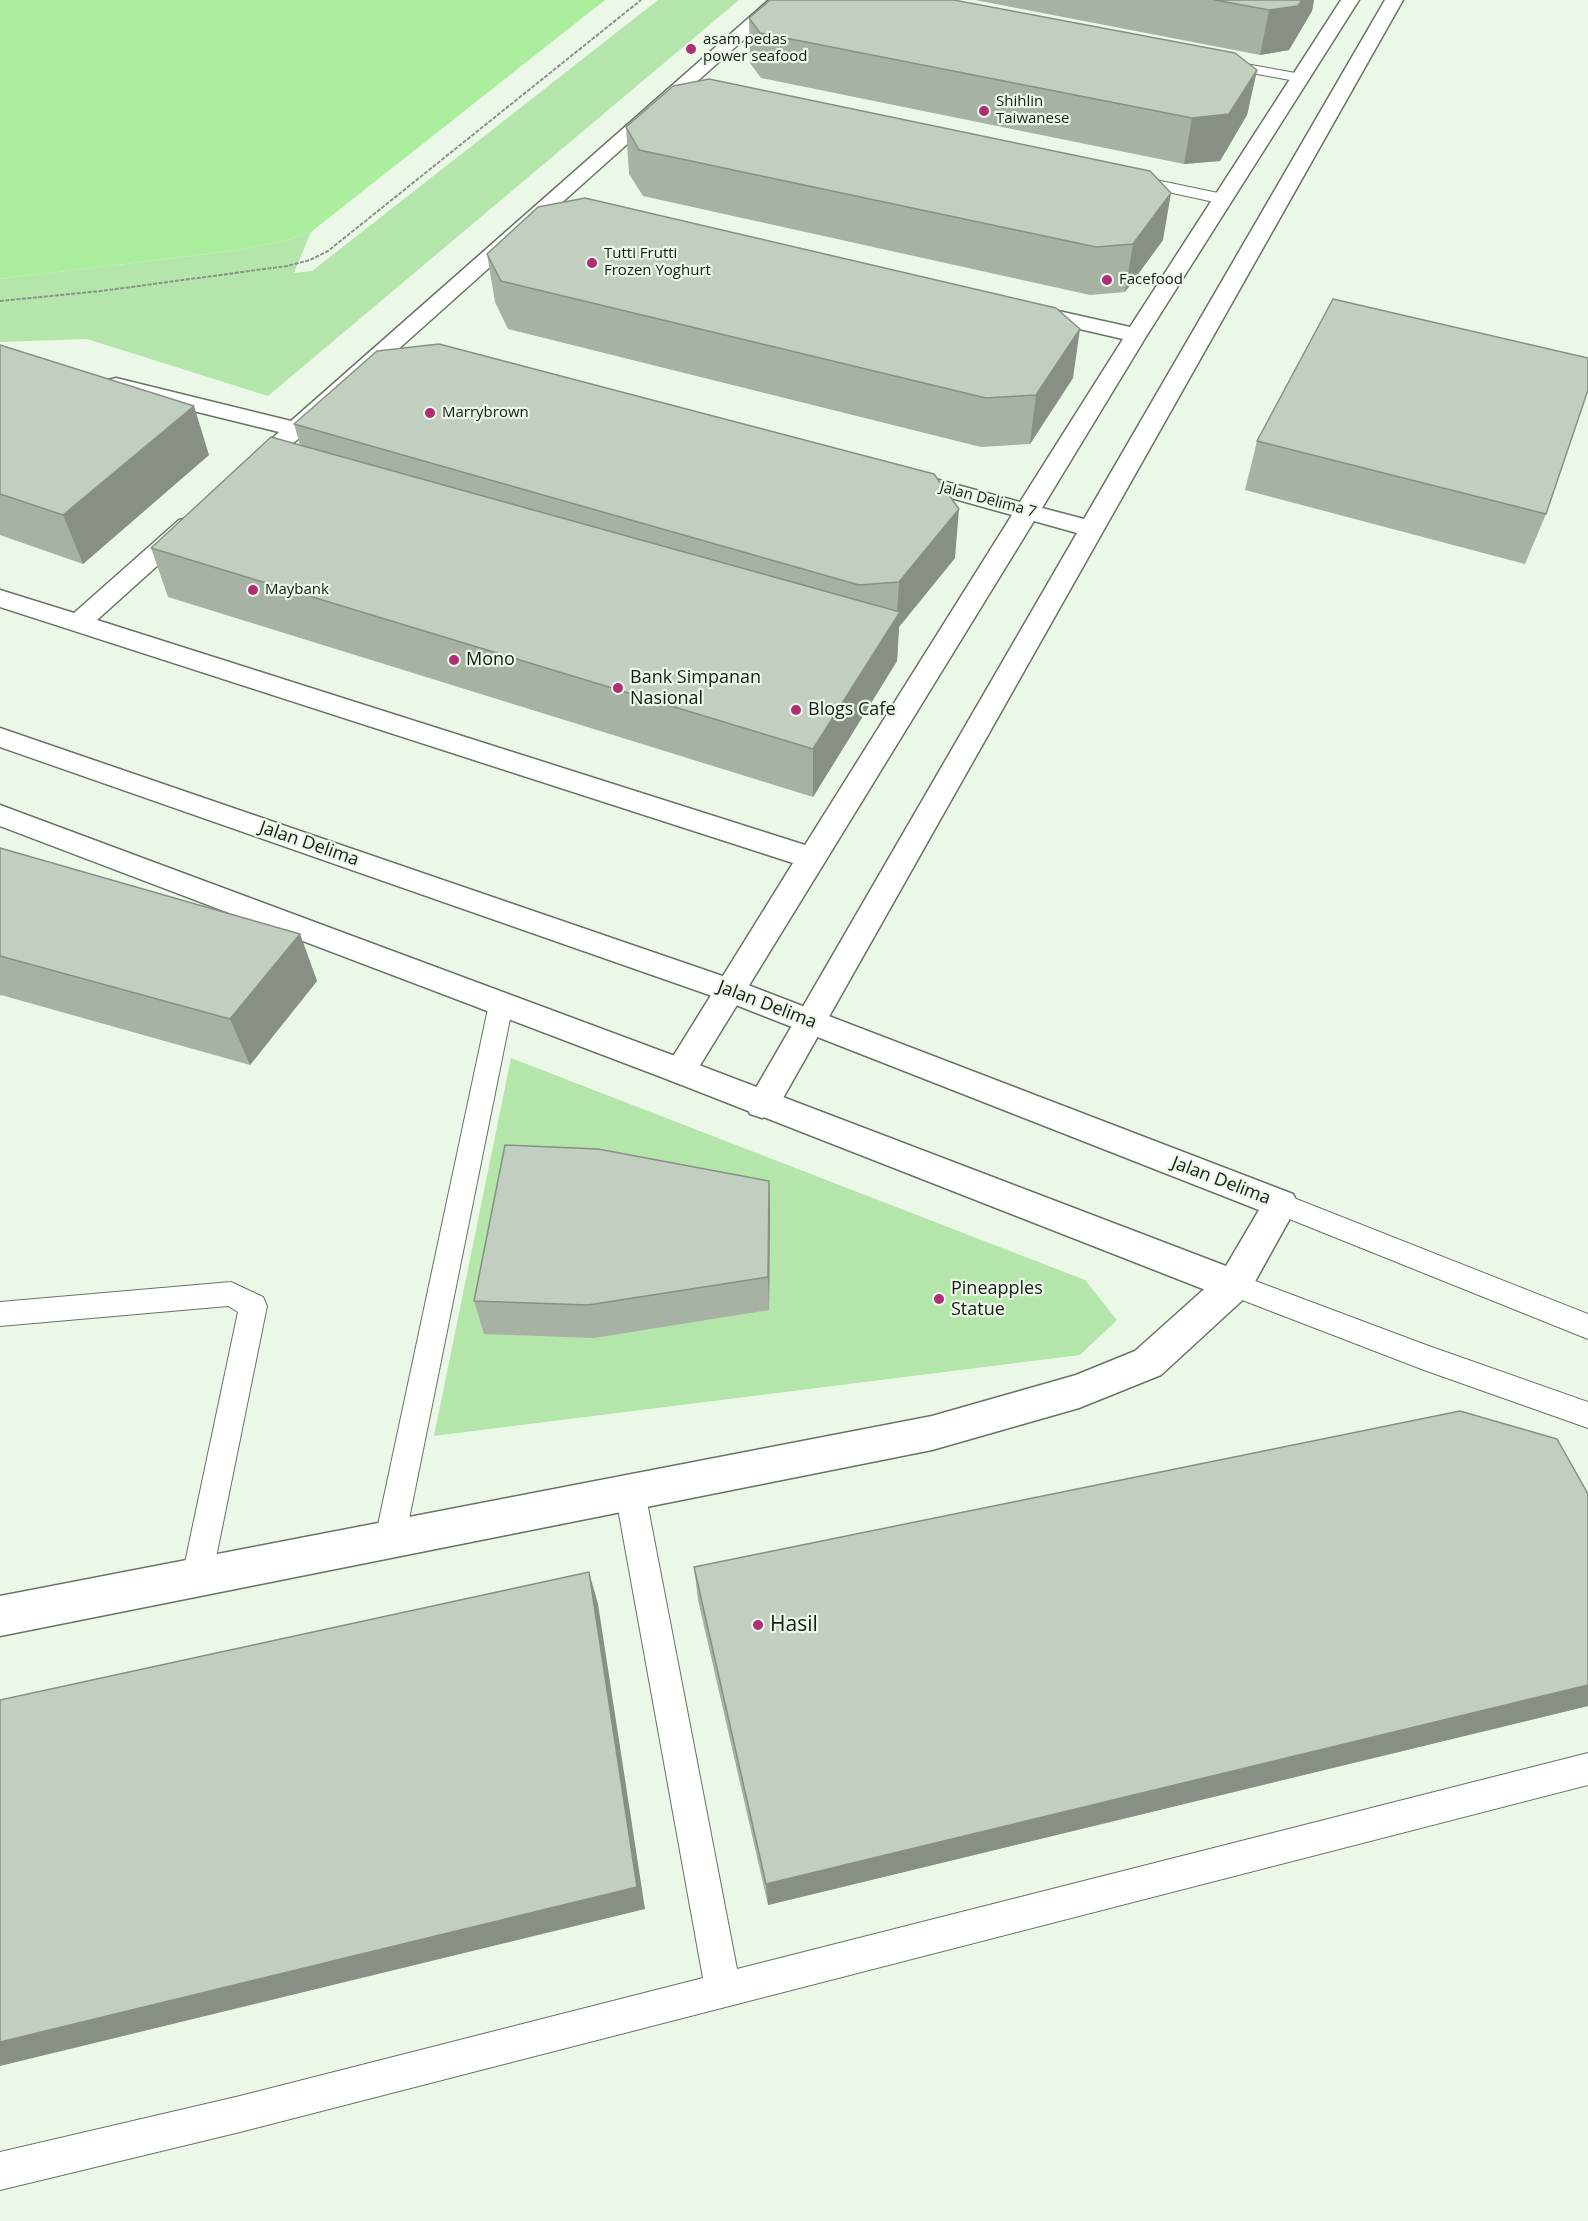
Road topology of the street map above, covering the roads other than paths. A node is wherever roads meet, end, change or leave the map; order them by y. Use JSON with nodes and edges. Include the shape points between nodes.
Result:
{"nodes":[{"id":1,"x":779,"y":0,"type":"edge"},
{"id":2,"x":1350,"y":0,"type":"edge"},
{"id":3,"x":1394,"y":0,"type":"edge"},
{"id":4,"x":1209,"y":61,"type":"edge"},
{"id":5,"x":1300,"y":78,"type":"junction"},
{"id":6,"x":686,"y":83,"type":"junction"},
{"id":7,"x":709,"y":88,"type":"edge"},
{"id":8,"x":1118,"y":177,"type":"edge"},
{"id":9,"x":555,"y":199,"type":"junction"},
{"id":10,"x":1223,"y":199,"type":"junction"},
{"id":11,"x":578,"y":205,"type":"edge"},
{"id":12,"x":1008,"y":306,"type":"edge"},
{"id":13,"x":1136,"y":335,"type":"junction"},
{"id":14,"x":398,"y":339,"type":"junction"},
{"id":15,"x":421,"y":345,"type":"edge"},
{"id":16,"x":100,"y":381,"type":"edge"},
{"id":17,"x":296,"y":429,"type":"junction"},
{"id":18,"x":878,"y":470,"type":"edge"},
{"id":19,"x":235,"y":483,"type":"edge"},
{"id":20,"x":1027,"y":511,"type":"junction"},
{"id":21,"x":200,"y":514,"type":"edge"},
{"id":22,"x":1092,"y":529,"type":"junction"},
{"id":23,"x":0,"y":598,"type":"edge"},
{"id":24,"x":78,"y":623,"type":"junction"},
{"id":25,"x":0,"y":737,"type":"edge"},
{"id":26,"x":0,"y":815,"type":"edge"},
{"id":27,"x":812,"y":858,"type":"junction"},
{"id":28,"x":729,"y":990,"type":"junction"},
{"id":29,"x":501,"y":1004,"type":"junction"},
{"id":30,"x":809,"y":1021,"type":"junction"},
{"id":31,"x":680,"y":1071,"type":"junction"},
{"id":32,"x":762,"y":1105,"type":"junction"},
{"id":33,"x":1281,"y":1204,"type":"junction"},
{"id":34,"x":1234,"y":1285,"type":"junction"},
{"id":35,"x":0,"y":1314,"type":"edge"},
{"id":36,"x":1588,"y":1327,"type":"edge"},
{"id":37,"x":1588,"y":1415,"type":"edge"},
{"id":38,"x":630,"y":1492,"type":"junction"},
{"id":39,"x":390,"y":1539,"type":"junction"},
{"id":40,"x":197,"y":1577,"type":"junction"},
{"id":41,"x":0,"y":1616,"type":"edge"},
{"id":42,"x":1588,"y":1768,"type":"edge"},
{"id":43,"x":723,"y":1989,"type":"junction"},
{"id":44,"x":0,"y":2170,"type":"edge"}],
"edges":[{"from":1,"to":6,"type":"street"},
{"from":2,"to":5,"type":"street"},
{"from":3,"to":22,"type":"street"},
{"from":4,"to":5,"type":"lane"},
{"from":5,"to":10,"type":"street"},
{"from":6,"to":7,"type":"lane"},
{"from":6,"to":9,"type":"street"},
{"from":8,"to":10,"type":"lane"},
{"from":9,"to":11,"type":"street"},
{"from":9,"to":14,"type":"street"},
{"from":10,"to":13,"type":"street"},
{"from":12,"to":13,"type":"street"},
{"from":13,"to":20,"type":"street"},
{"from":14,"to":15,"type":"street"},
{"from":14,"to":17,"type":"street"},
{"from":16,"to":17,"type":"street"},
{"from":17,"to":19,"type":"street"},
{"from":18,"to":20,"type":"street","name":"Jalan Delima 7"},
{"from":20,"to":22,"type":"street","name":"Jalan Delima 7"},
{"from":20,"to":27,"type":"street"},
{"from":21,"to":24,"type":"street"},
{"from":22,"to":30,"type":"street"},
{"from":23,"to":24,"type":"street"},
{"from":24,"to":27,"type":"street"},
{"from":25,"to":28,"type":"street","name":"Jalan Delima"},
{"from":26,"to":29,"type":"street"},
{"from":27,"to":28,"type":"street"},
{"from":28,"to":30,"type":"street","name":"Jalan Delima"},
{"from":28,"to":31,"type":"street"},
{"from":29,"to":31,"type":"street"},
{"from":29,"to":39,"type":"lane"},
{"from":30,"to":32,"type":"street"},
{"from":30,"to":33,"type":"street","name":"Jalan Delima"},
{"from":31,"to":32,"type":"street"},
{"from":32,"to":34,"type":"street"},
{"from":33,"to":34,"type":"street","name":"Jalan Delima"},
{"from":33,"to":36,"type":"lane"},
{"from":34,"to":37,"type":"lane"},
{"from":34,"to":38,"type":"street","name":"Jalan Delima","via":[[1148,1363],[1079,1391],[932,1433]]},
{"from":35,"to":40,"type":"lane","via":[[231,1294],[253,1306]]},
{"from":38,"to":39,"type":"street","name":"Jalan Delima"},
{"from":38,"to":43,"type":"lane"},
{"from":39,"to":40,"type":"street","name":"Jalan Delima"},
{"from":40,"to":41,"type":"street","name":"Jalan Delima"},
{"from":42,"to":43,"type":"lane"},
{"from":43,"to":44,"type":"lane","via":[[240,2114]]}]}
